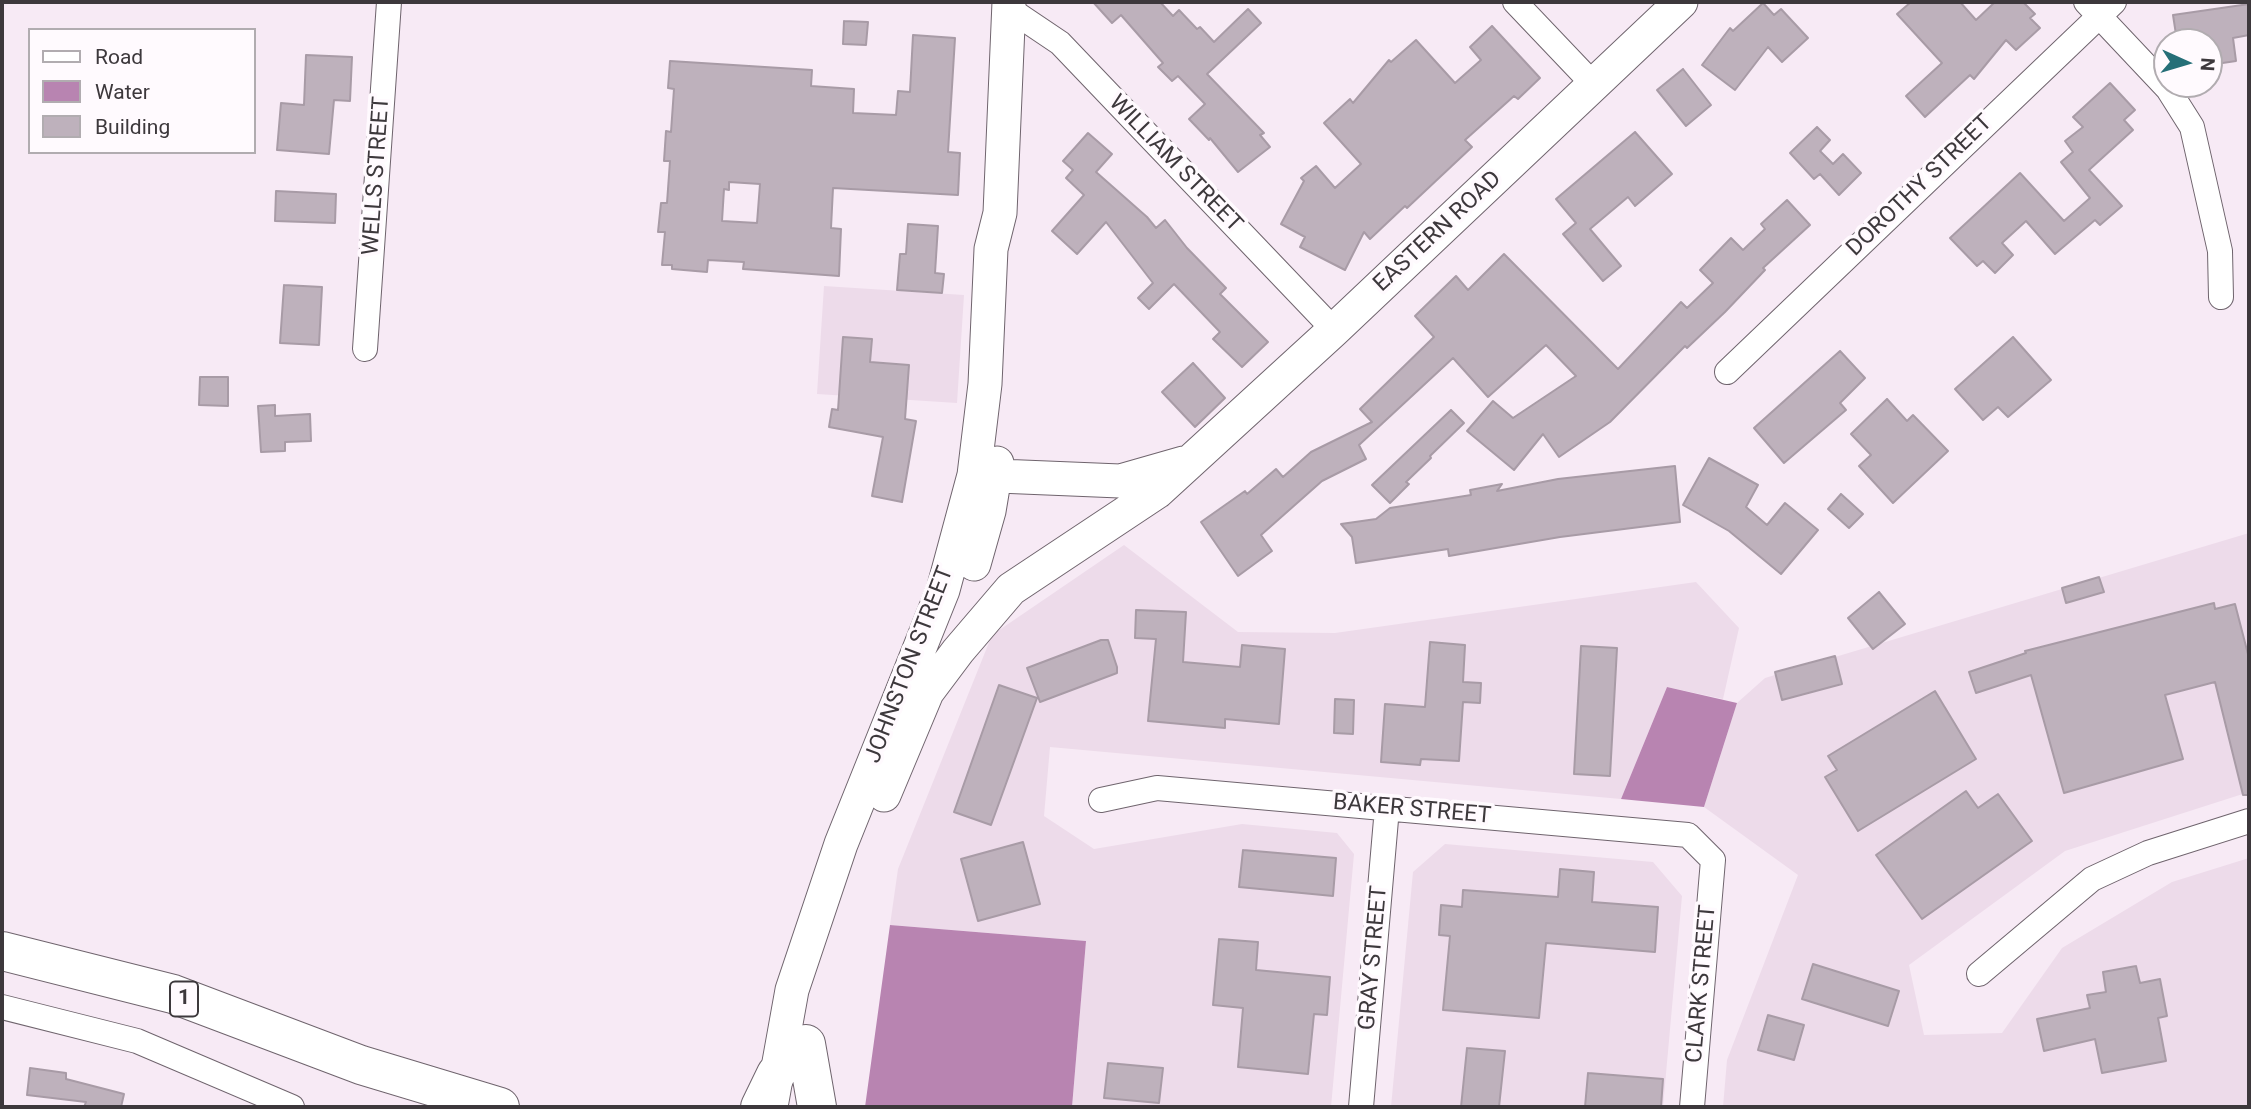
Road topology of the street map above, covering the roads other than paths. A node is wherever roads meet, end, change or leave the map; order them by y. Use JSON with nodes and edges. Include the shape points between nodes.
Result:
{"nodes":[{"id":1,"x":389,"y":2,"type":"edge"},
{"id":2,"x":1515,"y":2,"type":"edge"},
{"id":3,"x":1681,"y":2,"type":"edge"},
{"id":4,"x":1009,"y":5,"type":"edge"},
{"id":5,"x":2100,"y":6,"type":"edge"},
{"id":6,"x":1593,"y":85,"type":"junction"},
{"id":7,"x":2221,"y":298,"type":"dead end"},
{"id":8,"x":1334,"y":330,"type":"junction"},
{"id":9,"x":365,"y":349,"type":"dead end"},
{"id":10,"x":1727,"y":372,"type":"dead end"},
{"id":11,"x":1194,"y":459,"type":"junction"},
{"id":12,"x":985,"y":476,"type":"junction"},
{"id":13,"x":928,"y":691,"type":"junction"},
{"id":14,"x":1101,"y":800,"type":"dead end"},
{"id":15,"x":1387,"y":808,"type":"junction"},
{"id":16,"x":2249,"y":821,"type":"edge"},
{"id":17,"x":1713,"y":860,"type":"joint"},
{"id":18,"x":2,"y":951,"type":"edge"},
{"id":19,"x":1979,"y":975,"type":"dead end"},
{"id":20,"x":2,"y":1007,"type":"edge"},
{"id":21,"x":806,"y":1044,"type":"junction"},
{"id":22,"x":361,"y":1065,"type":"junction"},
{"id":23,"x":774,"y":1091,"type":"edge"},
{"id":24,"x":292,"y":1107,"type":"edge"},
{"id":25,"x":450,"y":1107,"type":"edge"},
{"id":26,"x":500,"y":1107,"type":"edge"},
{"id":27,"x":760,"y":1107,"type":"edge"},
{"id":28,"x":801,"y":1107,"type":"edge"},
{"id":29,"x":817,"y":1107,"type":"edge"},
{"id":30,"x":1361,"y":1107,"type":"edge"},
{"id":31,"x":1692,"y":1107,"type":"edge"}],
"edges":[{"from":1,"to":9,"type":"street","name":"WELLS STREET"},
{"from":2,"to":6,"type":"street"},
{"from":3,"to":6,"type":"main road","name":"EASTERN ROAD"},
{"from":4,"to":8,"type":"street","name":"WILLIAM STREET","via":[[1060,43]]},
{"from":4,"to":12,"type":"main road","name":"JOHNSTON STREET","via":[[1000,213],[991,249]]},
{"from":5,"to":7,"type":"street","via":[[2168,89],[2192,127],[2220,251]]},
{"from":5,"to":10,"type":"street","name":"DOROTHY STREET"},
{"from":6,"to":8,"type":"main road","name":"EASTERN ROAD"},
{"from":8,"to":11,"type":"main road","name":"EASTERN ROAD"},
{"from":11,"to":12,"type":"main road","name":"EASTERN ROAD","via":[[1120,481]]},
{"from":11,"to":13,"type":"main road","name":"EASTERN ROAD","via":[[1157,492],[1011,589]]},
{"from":12,"to":13,"type":"main road","name":"JOHNSTON STREET","via":[[989,511],[963,599]]},
{"from":12,"to":23,"type":"main road","name":"JOHNSTON STREET","via":[[841,844],[796,976]]},
{"from":13,"to":21,"type":"main road","name":"JOHNSTON STREET","via":[[828,932]]},
{"from":14,"to":15,"type":"street","name":"BAKER STREET","via":[[1157,788]]},
{"from":15,"to":17,"type":"street","name":"BAKER STREET","via":[[1688,835]]},
{"from":15,"to":30,"type":"street","name":"GRAY STREET"},
{"from":16,"to":19,"type":"street","via":[[2148,853],[2092,879]]},
{"from":17,"to":31,"type":"street","name":"CLARK STREET"},
{"from":18,"to":22,"type":"highway","number":"1","via":[[173,995]]},
{"from":20,"to":24,"type":"street","via":[[137,1041]]},
{"from":21,"to":28,"type":"main road","name":"JOHNSTON STREET"},
{"from":21,"to":29,"type":"highway"},
{"from":22,"to":25,"type":"highway","number":"1"},
{"from":22,"to":26,"type":"highway","number":"1"},
{"from":23,"to":27,"type":"highway"}]}
